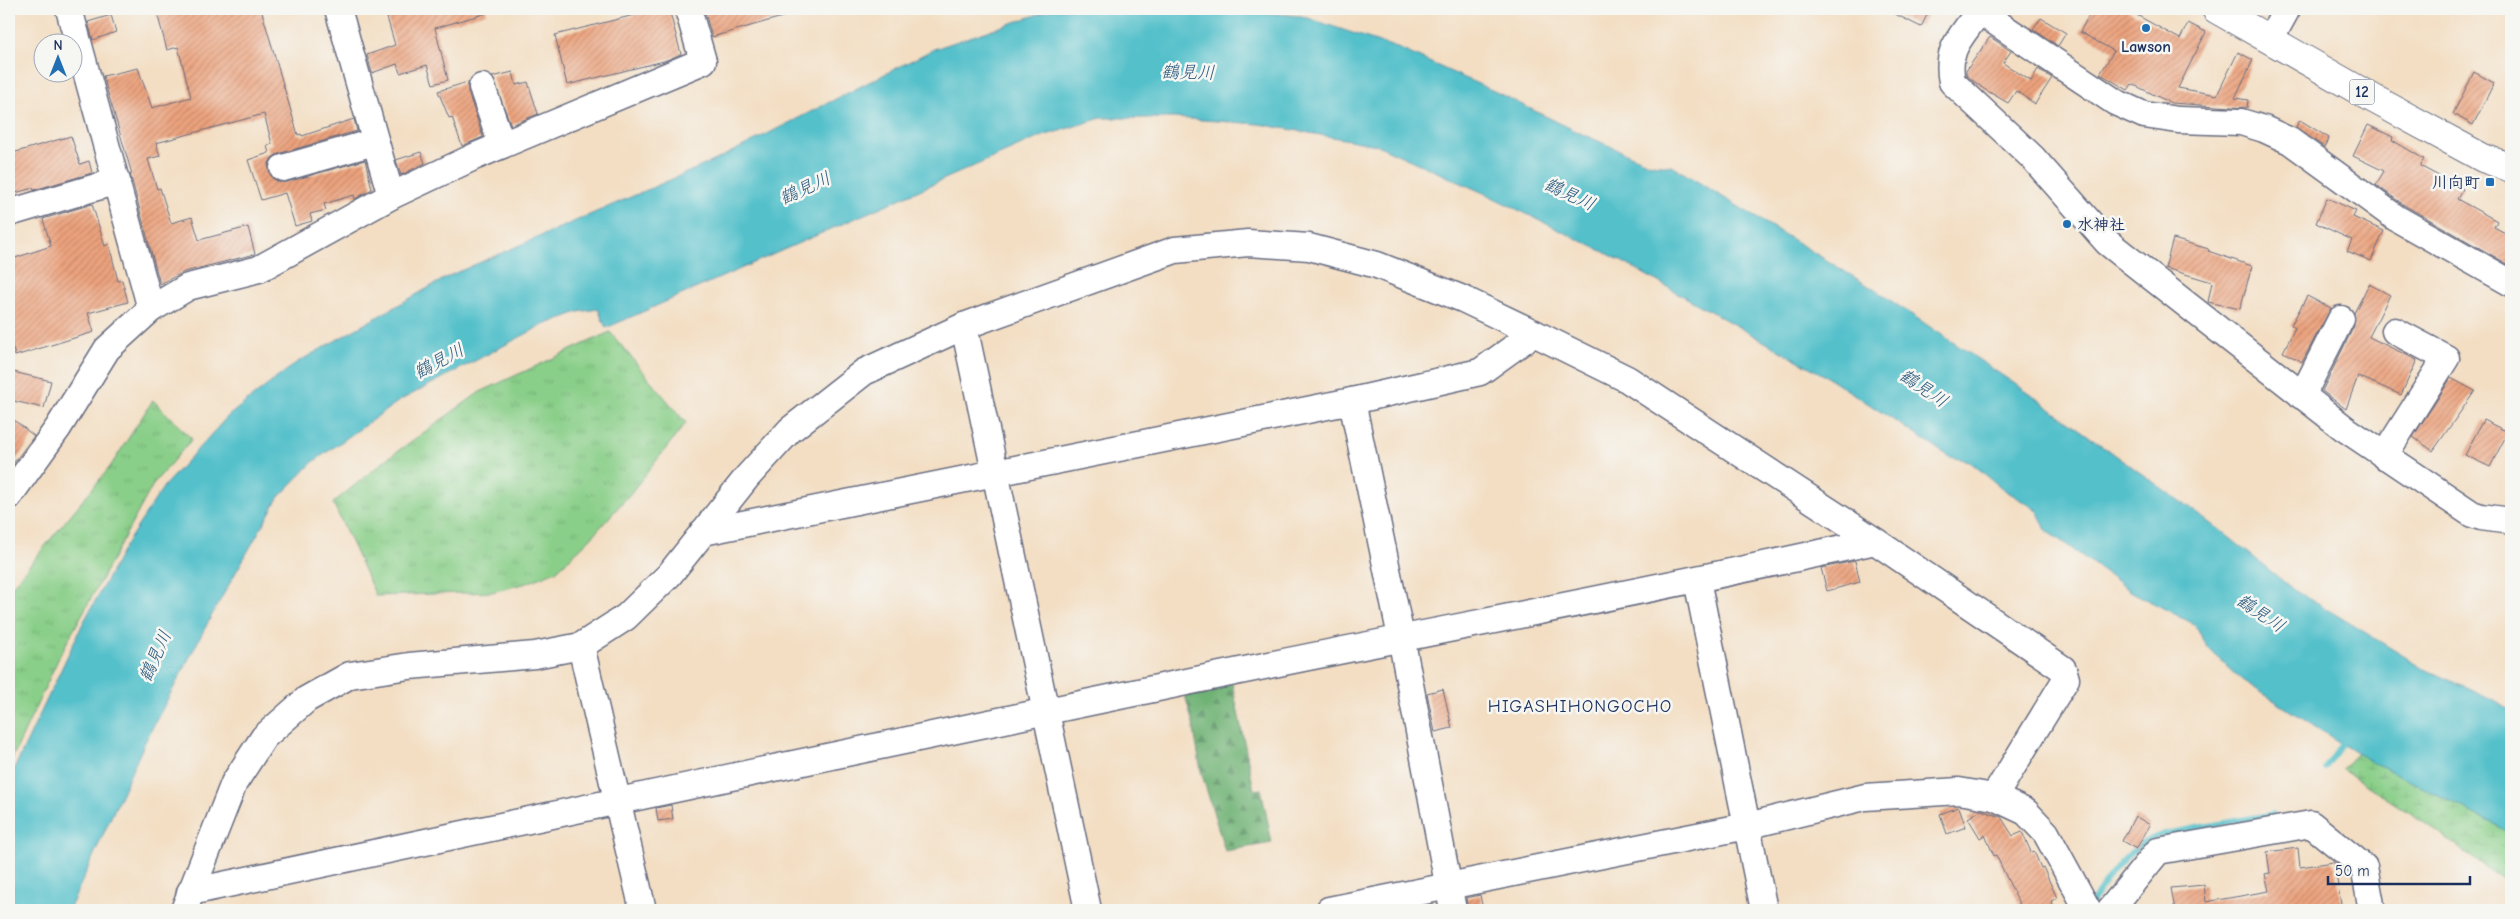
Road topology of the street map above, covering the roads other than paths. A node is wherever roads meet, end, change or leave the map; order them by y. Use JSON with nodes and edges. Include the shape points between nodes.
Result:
{"nodes":[{"id":1,"x":69,"y":9,"type":"edge"},
{"id":2,"x":338,"y":9,"type":"edge"},
{"id":3,"x":688,"y":9,"type":"edge"},
{"id":4,"x":2216,"y":9,"type":"edge"},
{"id":5,"x":2287,"y":9,"type":"edge"},
{"id":6,"x":1979,"y":10,"type":"edge"},
{"id":7,"x":2271,"y":38,"type":"junction"},
{"id":8,"x":482,"y":87,"type":"dead end"},
{"id":9,"x":374,"y":142,"type":"junction"},
{"id":10,"x":502,"y":144,"type":"junction"},
{"id":11,"x":2511,"y":168,"type":"edge"},
{"id":12,"x":292,"y":172,"type":"dead end"},
{"id":13,"x":117,"y":181,"type":"junction"},
{"id":14,"x":391,"y":196,"type":"junction"},
{"id":15,"x":9,"y":213,"type":"edge"},
{"id":16,"x":2511,"y":283,"type":"edge"},
{"id":17,"x":151,"y":309,"type":"junction"},
{"id":18,"x":2342,"y":319,"type":"dead end"},
{"id":19,"x":964,"y":326,"type":"junction"},
{"id":20,"x":2395,"y":330,"type":"dead end"},
{"id":21,"x":1534,"y":333,"type":"junction"},
{"id":22,"x":2302,"y":396,"type":"junction"},
{"id":23,"x":1352,"y":401,"type":"junction"},
{"id":24,"x":2384,"y":456,"type":"junction"},
{"id":25,"x":995,"y":473,"type":"junction"},
{"id":26,"x":9,"y":496,"type":"edge"},
{"id":27,"x":2511,"y":521,"type":"edge"},
{"id":28,"x":703,"y":532,"type":"junction"},
{"id":29,"x":1875,"y":541,"type":"junction"},
{"id":30,"x":1697,"y":580,"type":"junction"},
{"id":31,"x":1401,"y":637,"type":"junction"},
{"id":32,"x":581,"y":646,"type":"junction"},
{"id":33,"x":1046,"y":710,"type":"junction"},
{"id":34,"x":1994,"y":797,"type":"junction"},
{"id":35,"x":618,"y":802,"type":"junction"},
{"id":36,"x":1747,"y":826,"type":"junction"},
{"id":37,"x":1450,"y":898,"type":"edge"},
{"id":38,"x":187,"y":901,"type":"edge"},
{"id":39,"x":2095,"y":909,"type":"edge"},
{"id":40,"x":643,"y":910,"type":"edge"},
{"id":41,"x":1088,"y":910,"type":"edge"},
{"id":42,"x":1329,"y":910,"type":"edge"},
{"id":43,"x":1764,"y":910,"type":"edge"},
{"id":44,"x":2372,"y":910,"type":"edge"}],
"edges":[{"from":1,"to":13,"type":"street"},
{"from":2,"to":9,"type":"street"},
{"from":3,"to":10,"type":"street","via":[[703,61]]},
{"from":4,"to":7,"type":"main road","number":"12"},
{"from":5,"to":7,"type":"street"},
{"from":6,"to":16,"type":"street","via":[[2115,102],[2144,115],[2178,120],[2241,122],[2290,141],[2396,218]]},
{"from":6,"to":22,"type":"street","via":[[1954,46],[1949,64],[1952,82],[2033,158],[2107,242]]},
{"from":7,"to":11,"type":"main road","number":"12","via":[[2466,149]]},
{"from":8,"to":10,"type":"street"},
{"from":9,"to":12,"type":"street"},
{"from":9,"to":14,"type":"street"},
{"from":10,"to":14,"type":"street"},
{"from":13,"to":15,"type":"street"},
{"from":13,"to":17,"type":"street"},
{"from":14,"to":17,"type":"street","via":[[258,269],[188,287]]},
{"from":17,"to":26,"type":"street","via":[[107,349],[58,428]]},
{"from":18,"to":22,"type":"street"},
{"from":19,"to":21,"type":"street","via":[[1175,250],[1248,243],[1309,247],[1377,265],[1462,299]]},
{"from":19,"to":25,"type":"street"},
{"from":19,"to":28,"type":"street","via":[[864,372],[790,430]]},
{"from":20,"to":24,"type":"street","via":[[2446,358]]},
{"from":21,"to":23,"type":"street","via":[[1480,372]]},
{"from":21,"to":29,"type":"street","via":[[1627,379]]},
{"from":22,"to":24,"type":"street"},
{"from":23,"to":25,"type":"street"},
{"from":23,"to":31,"type":"street"},
{"from":24,"to":27,"type":"street","via":[[2472,514]]},
{"from":25,"to":28,"type":"street"},
{"from":25,"to":33,"type":"street"},
{"from":28,"to":32,"type":"street","via":[[669,575],[626,617]]},
{"from":29,"to":30,"type":"street"},
{"from":29,"to":34,"type":"street","via":[[2067,676]]},
{"from":30,"to":31,"type":"street"},
{"from":30,"to":36,"type":"street"},
{"from":31,"to":33,"type":"street"},
{"from":31,"to":37,"type":"street"},
{"from":32,"to":35,"type":"street"},
{"from":32,"to":38,"type":"street","via":[[535,655],[409,666],[350,676],[307,699],[264,737],[234,783]]},
{"from":33,"to":35,"type":"street"},
{"from":33,"to":41,"type":"street"},
{"from":34,"to":36,"type":"street","via":[[1959,791],[1865,797]]},
{"from":34,"to":39,"type":"street","via":[[2026,812],[2046,833]]},
{"from":35,"to":38,"type":"street"},
{"from":35,"to":40,"type":"street"},
{"from":36,"to":37,"type":"street"},
{"from":36,"to":43,"type":"street"},
{"from":37,"to":42,"type":"street"},
{"from":39,"to":44,"type":"street","via":[[2158,851],[2311,824],[2364,866]]}]}
